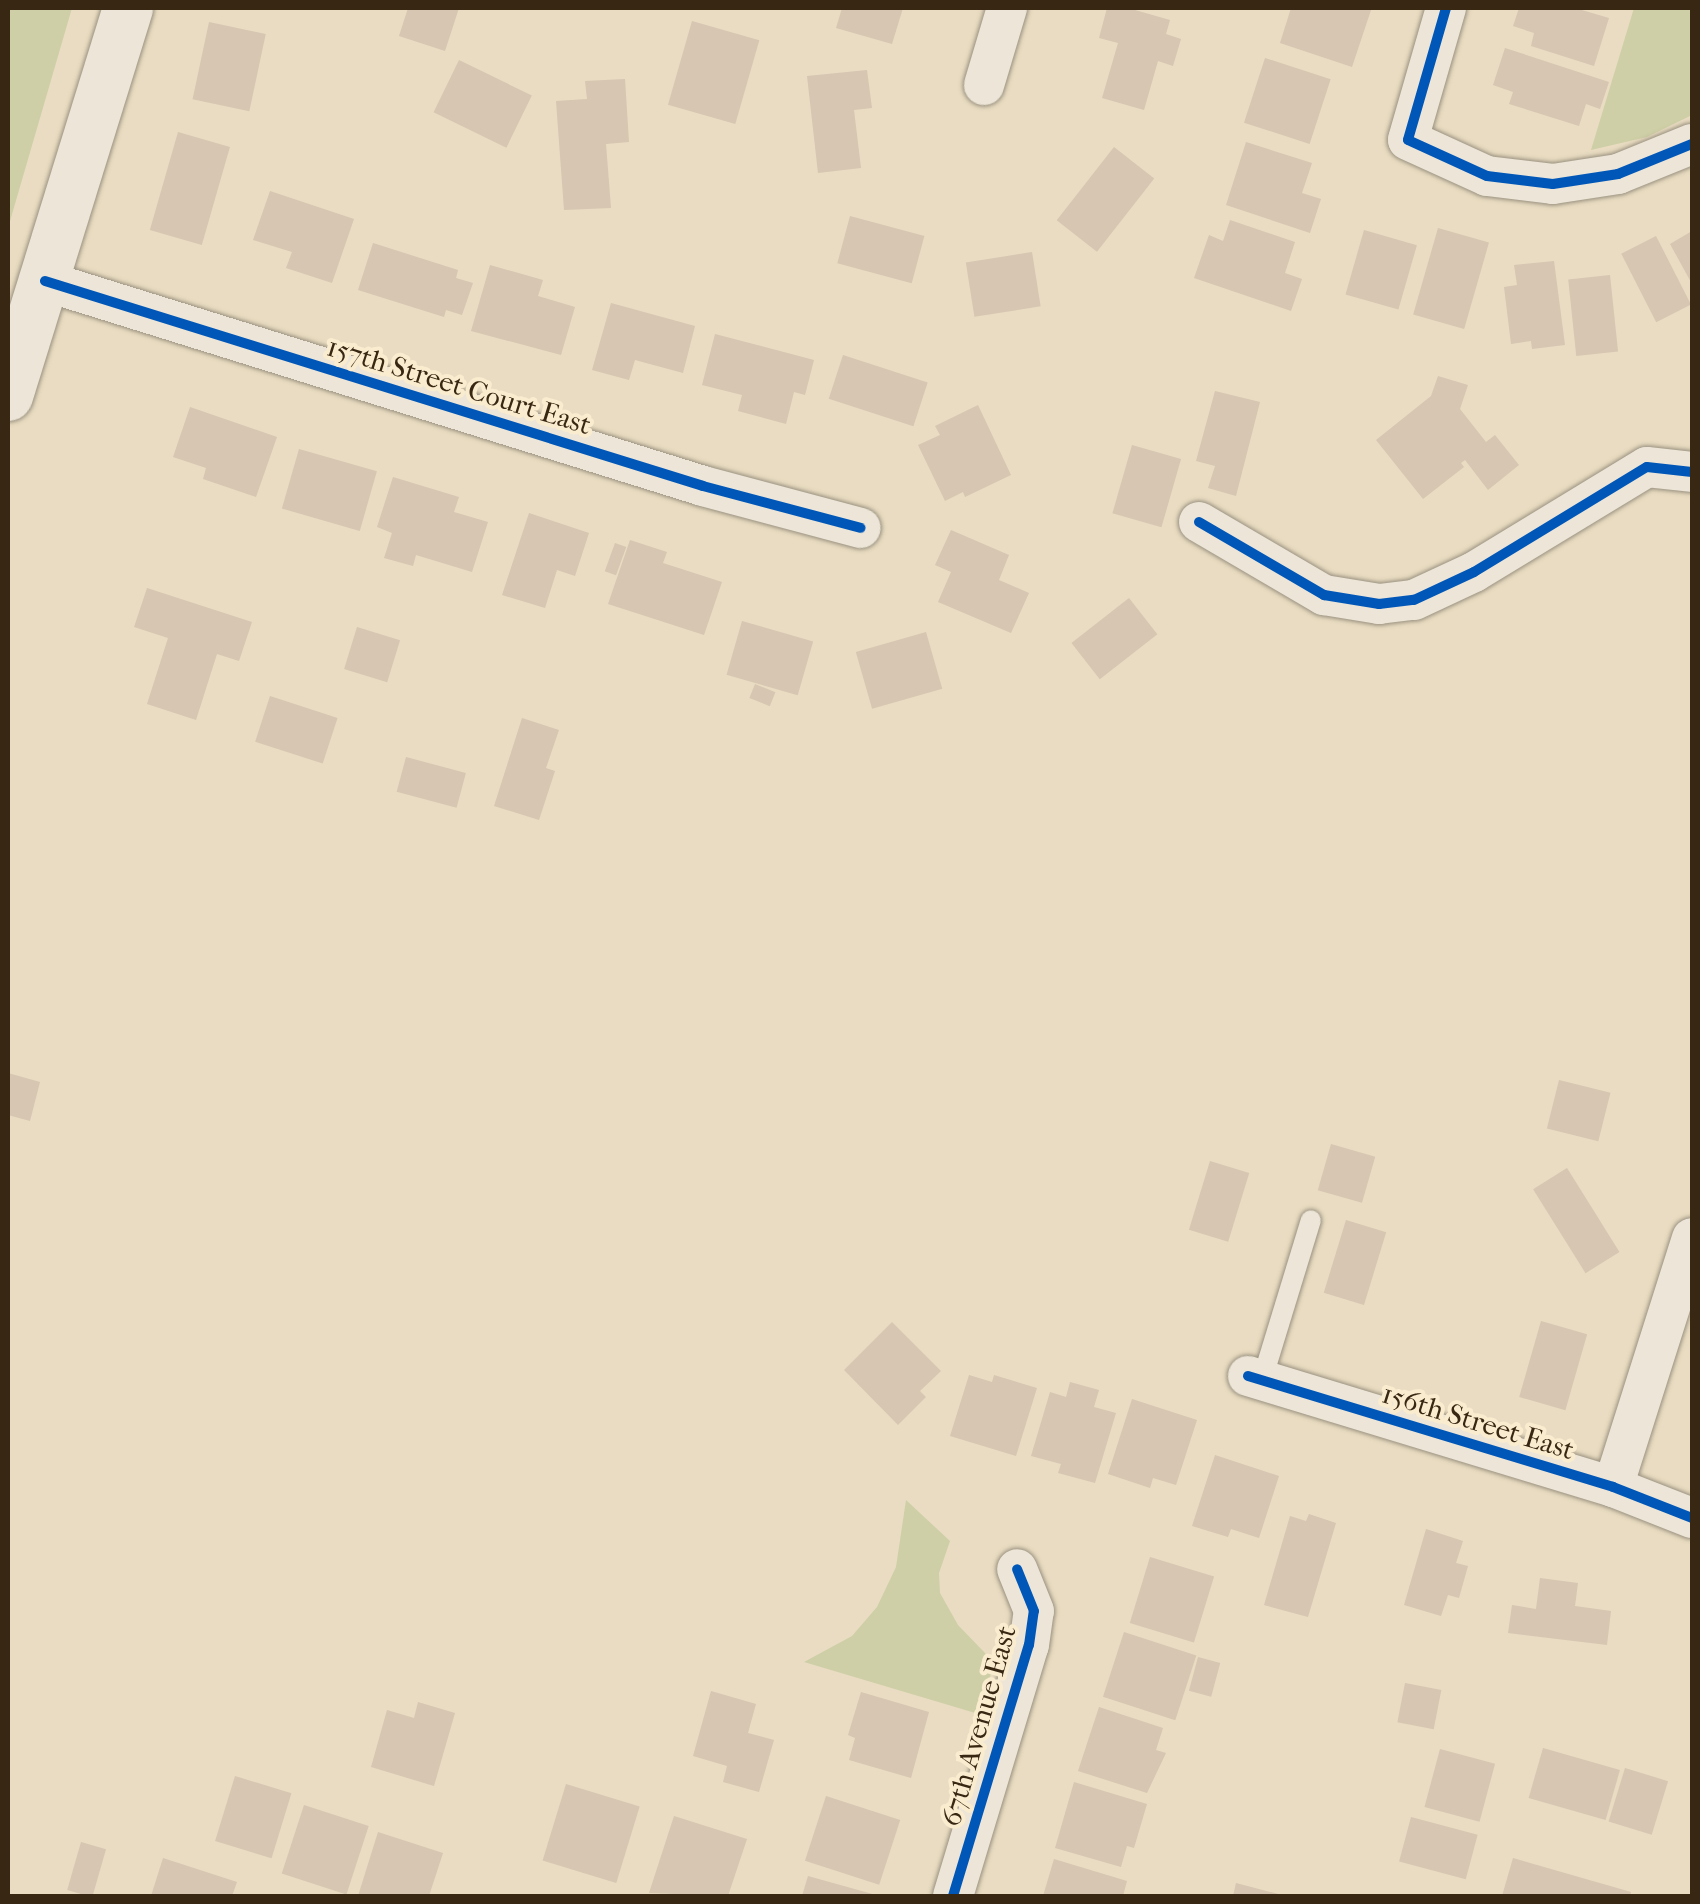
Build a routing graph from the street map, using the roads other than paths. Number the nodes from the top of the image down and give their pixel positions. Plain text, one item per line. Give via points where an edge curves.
1 (128, 8) edge
2 (1008, 8) edge
3 (1446, 8) edge
4 (984, 86) dead end
5 (1692, 144) edge
6 (45, 281) junction
7 (8, 396) edge
8 (1692, 472) edge
9 (1200, 522) dead end
10 (862, 528) dead end
11 (1311, 1220) dead end
12 (1692, 1238) edge
13 (1255, 1378) joint
14 (1613, 1487) junction
15 (1692, 1518) edge
16 (1017, 1569) dead end
17 (953, 1896) edge

1 - 6 street
2 - 4 street
3 - 5 street via 1408,140 1486,176 1552,184 1618,174
6 - 7 street
6 - 10 street, 157th Street Court East via 703,486
8 - 9 street via 1648,467 1474,572 1414,600 1379,604 1324,594
11 - 13 lane
12 - 14 street
13 - 14 street, 156th Street East
14 - 15 street, 156th Street East
16 - 17 street, 67th Avenue East via 1034,1611 1029,1645

